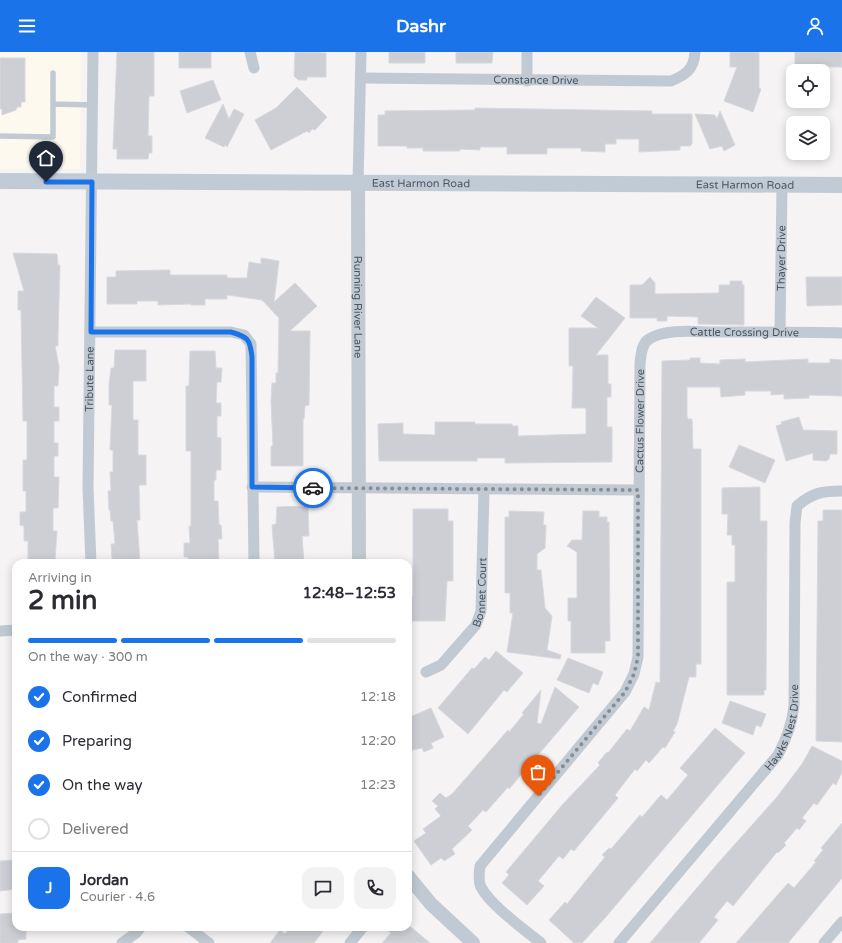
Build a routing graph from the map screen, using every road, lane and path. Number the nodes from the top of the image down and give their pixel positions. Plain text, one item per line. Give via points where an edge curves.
1 (93, 52) edge
2 (250, 52) edge
3 (360, 52) edge
4 (527, 52) edge
5 (695, 52) edge
6 (254, 68) dead end
7 (53, 73) dead end
8 (361, 78) junction
9 (527, 81) junction
10 (53, 104) junction
11 (93, 105) junction
12 (0, 136) edge
13 (0, 181) edge
14 (92, 182) junction
15 (358, 184) junction
16 (842, 185) edge
17 (782, 186) junction
18 (780, 331) junction
19 (91, 332) junction
20 (842, 333) edge
21 (647, 340) joint
22 (252, 487) junction
23 (359, 488) junction
24 (484, 489) junction
25 (638, 490) junction
26 (842, 491) edge
27 (91, 559) edge
28 (254, 559) edge
29 (359, 559) edge
30 (12, 630) edge
31 (0, 631) edge
32 (426, 672) dead end
33 (412, 884) edge
34 (841, 926) edge
35 (138, 931) edge
36 (193, 931) edge
37 (360, 931) edge
38 (122, 943) edge
39 (209, 943) edge
40 (350, 943) edge
41 (473, 943) edge
42 (541, 943) edge
43 (619, 943) edge
44 (824, 943) edge

1 - 11 street, Tribute Lane
2 - 6 street
3 - 8 street, Running River Lane
4 - 9 street
5 - 9 street, Constance Drive via 694,62 684,76 671,81
7 - 10 lane
8 - 9 street, Constance Drive
8 - 15 street, Running River Lane
10 - 11 lane
10 - 12 lane via 53,137
11 - 14 street, Tribute Lane
13 - 14 main road, East Harmon Road
14 - 15 main road, East Harmon Road
14 - 19 street, Tribute Lane
15 - 17 main road, East Harmon Road
15 - 23 street, Running River Lane
16 - 17 main road, East Harmon Road
17 - 18 street, Thayer Drive
18 - 20 street, Cattle Crossing Drive
18 - 21 street, Cattle Crossing Drive via 677,333 658,335
19 - 22 street via 231,332 244,335 251,344 252,357
19 - 27 street, Tribute Lane via 88,488
21 - 25 street, Cactus Flower Drive via 641,351 640,364
22 - 23 street
22 - 28 street
23 - 24 street
23 - 29 street, Running River Lane
24 - 25 street
24 - 32 street, Bonnet Court via 481,611 476,625 441,665
25 - 42 street, Cactus Flower Drive via 638,657 634,674 625,692 480,866 480,886 487,896
26 - 43 street, Hawks Nest Drive via 820,492 808,496 797,506 794,706 791,726 785,741 778,755
30 - 31 street
33 - 41 street
34 - 44 street
35 - 38 street
36 - 39 street
37 - 40 street

